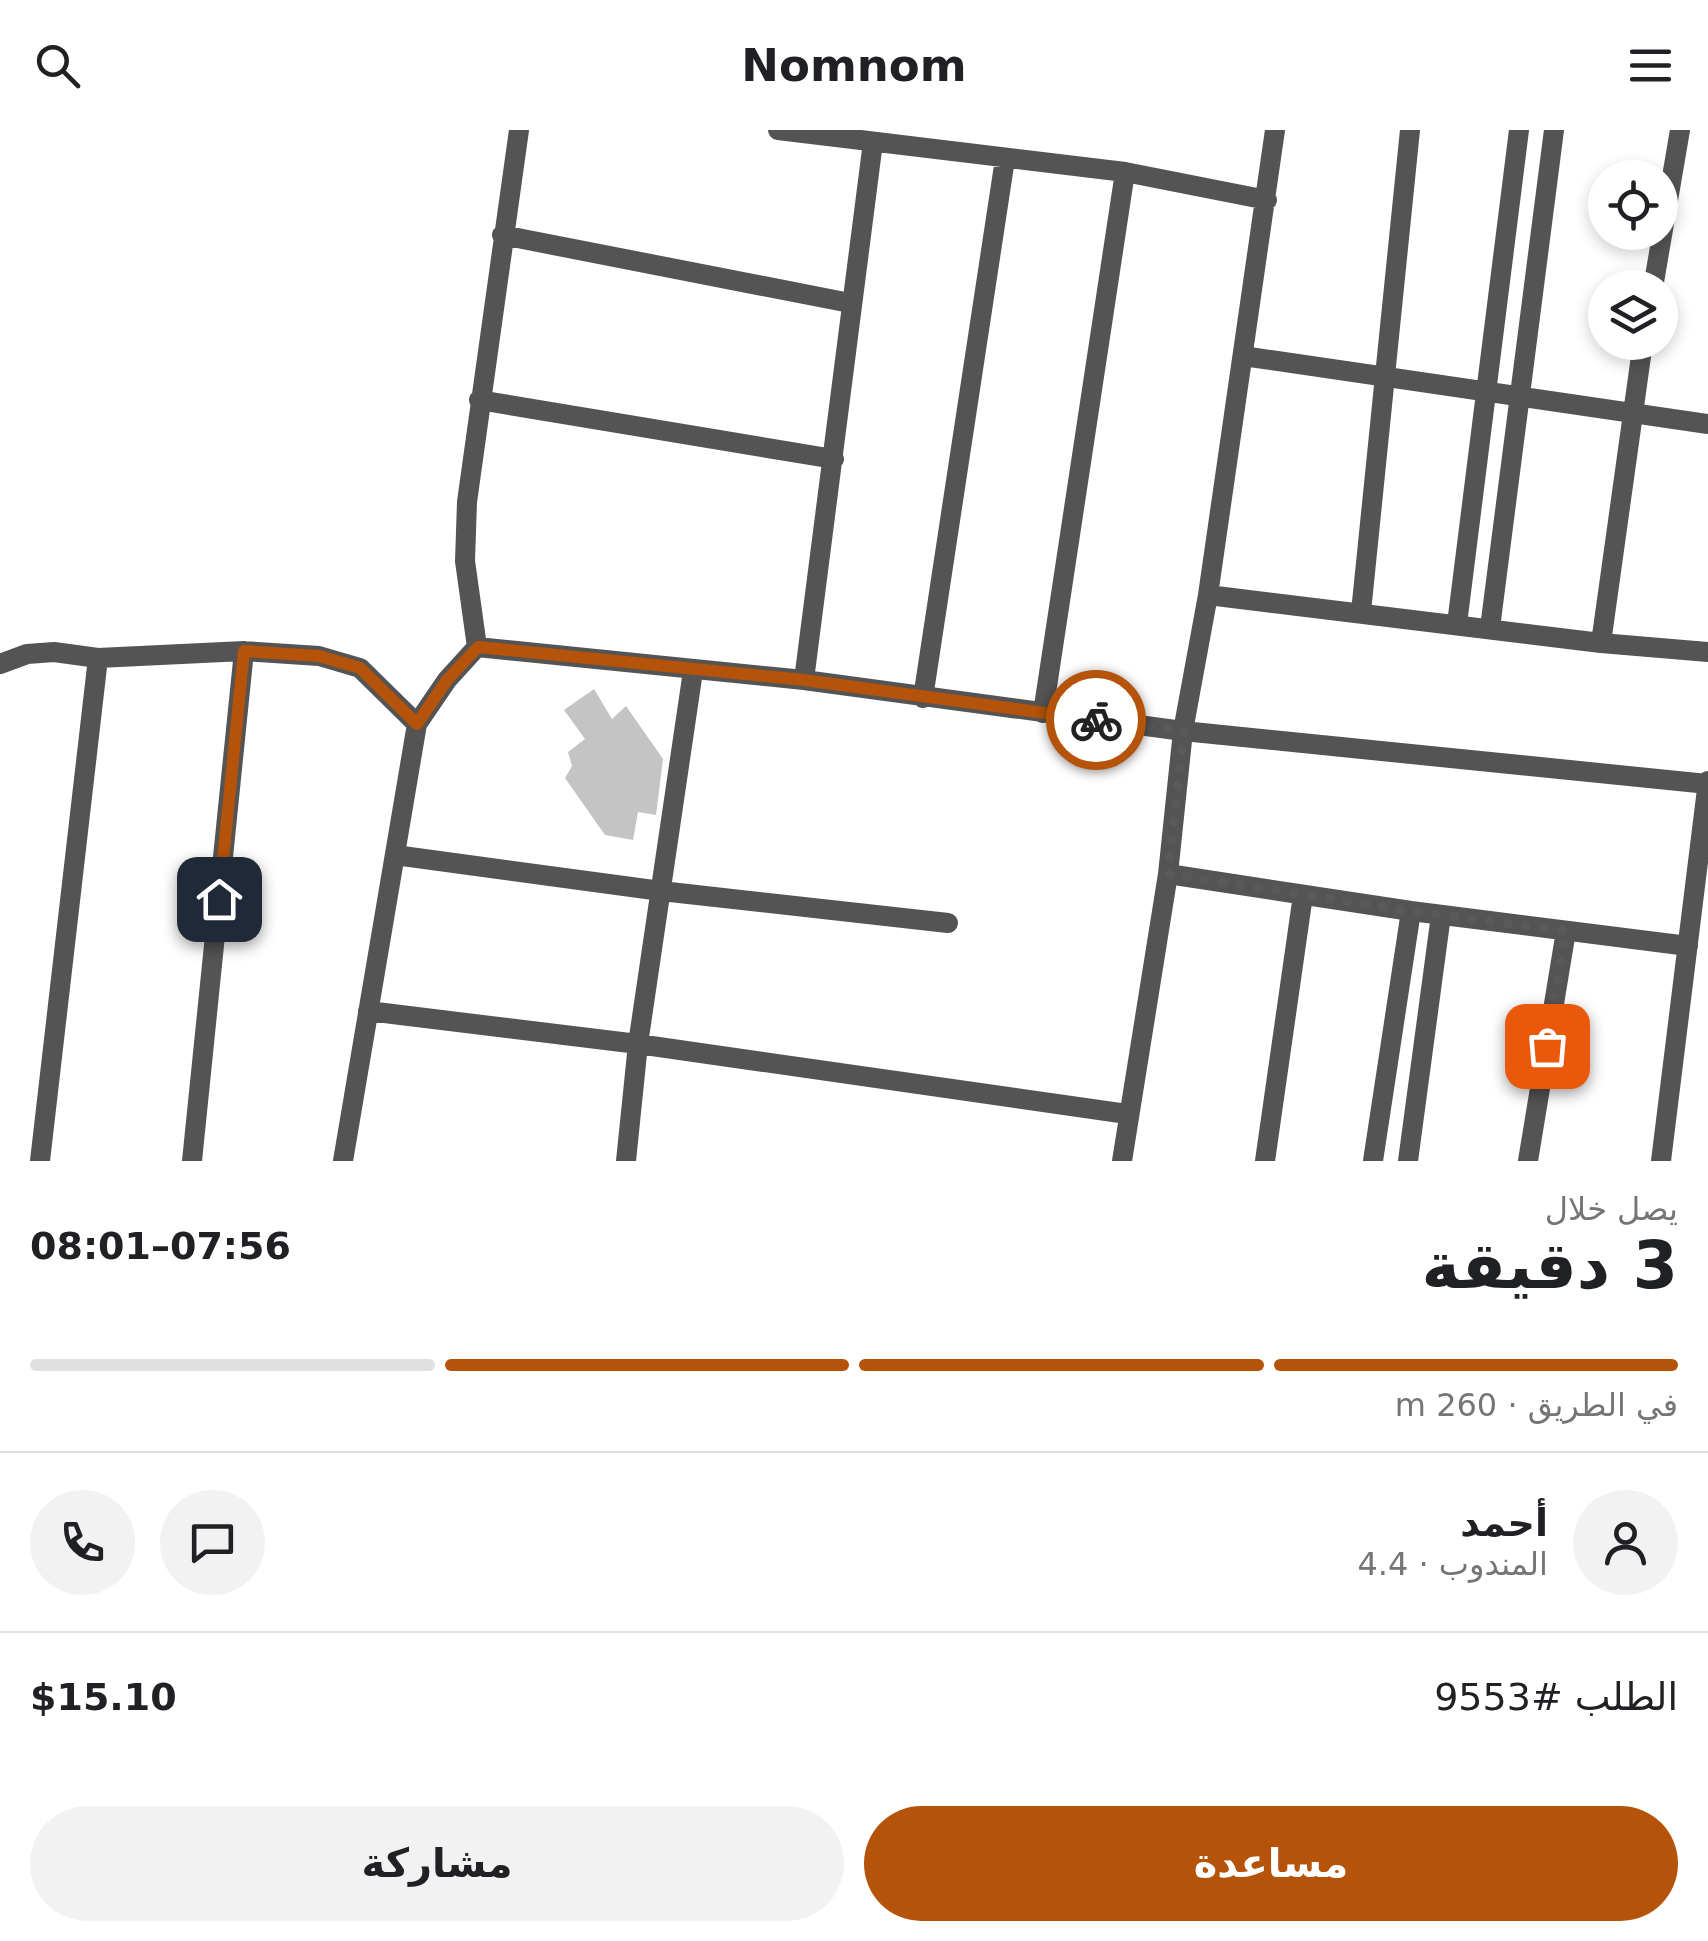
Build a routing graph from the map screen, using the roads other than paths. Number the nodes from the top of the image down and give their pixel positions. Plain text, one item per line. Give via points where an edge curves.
1 (519, 130) edge
2 (778, 130) edge
3 (1275, 130) edge
4 (1410, 130) edge
5 (1519, 130) edge
6 (1554, 130) edge
7 (1680, 130) edge
8 (914, 138) edge
9 (873, 142) junction
10 (1005, 159) junction
11 (1125, 172) junction
12 (1510, 195) junction
13 (1267, 200) junction
14 (1545, 200) junction
15 (502, 235) junction
16 (1656, 270) edge
17 (1499, 279) junction
18 (1535, 283) junction
19 (850, 303) junction
20 (1242, 356) junction
21 (1641, 360) edge
22 (1383, 375) junction
23 (1485, 392) junction
24 (1520, 397) junction
25 (480, 400) junction
26 (1632, 412) junction
27 (1708, 424) edge
28 (834, 459) junction
29 (1472, 494) junction
30 (1507, 498) junction
31 (1208, 595) junction
32 (1360, 612) junction
33 (1457, 624) junction
34 (1490, 628) junction
35 (1601, 642) junction
36 (478, 647) junction
37 (244, 651) junction
38 (1708, 652) edge
39 (98, 658) junction
40 (0, 664) edge
41 (693, 671) junction
42 (804, 680) junction
43 (923, 698) junction
44 (1043, 714) junction
45 (417, 724) junction
46 (1184, 731) junction
47 (1708, 783) edge
48 (395, 855) junction
49 (1168, 874) junction
50 (661, 890) junction
51 (1303, 895) junction
52 (1411, 911) junction
53 (1441, 915) junction
54 (948, 923) dead end
55 (1566, 931) junction
56 (1688, 946) junction
57 (368, 1011) junction
58 (1396, 1016) junction
59 (1428, 1020) junction
60 (638, 1044) junction
61 (1381, 1102) junction
62 (1414, 1108) junction
63 (1127, 1114) junction
64 (349, 1160) edge
65 (40, 1161) edge
66 (192, 1161) edge
67 (626, 1161) edge
68 (1122, 1161) edge
69 (1264, 1161) edge
70 (1372, 1161) edge
71 (1408, 1161) edge
72 (1528, 1161) edge
73 (1661, 1161) edge

1 - 15 street
2 - 9 street
3 - 13 street
4 - 22 street
5 - 12 street
6 - 14 street
7 - 16 street
8 - 9 street
8 - 10 street
9 - 19 street
10 - 11 street
10 - 43 street
11 - 13 street
11 - 44 street
12 - 14 street
12 - 17 street
13 - 20 street
14 - 18 street
15 - 19 street
15 - 25 street
17 - 18 street
17 - 23 street
18 - 24 street
19 - 28 street
20 - 22 street
20 - 31 street
21 - 26 street
22 - 23 street
22 - 32 street
23 - 24 street
23 - 29 street
24 - 26 street
24 - 30 street
25 - 28 street
25 - 36 street via 465,562
26 - 27 street
26 - 35 street
28 - 42 street
29 - 30 street
29 - 33 street
30 - 34 street
31 - 32 street
31 - 46 street
32 - 33 street
33 - 34 street
34 - 35 street
35 - 38 street
36 - 41 street
36 - 45 street
37 - 39 street
37 - 45 street via 319,656 360,668
37 - 66 street
39 - 40 street via 54,652
39 - 65 street
41 - 42 street
41 - 50 street
42 - 43 street
43 - 44 street
44 - 46 street
45 - 48 street
46 - 47 street
46 - 49 street
47 - 56 street
48 - 50 street
48 - 57 street
49 - 51 street
49 - 63 street
50 - 54 street
50 - 60 street
51 - 52 street
51 - 69 street
52 - 53 street
52 - 58 street
53 - 55 street
53 - 59 street
55 - 56 street
55 - 72 street
56 - 73 street
57 - 60 street
57 - 64 street
58 - 59 street
58 - 61 street
59 - 62 street
60 - 63 street
60 - 67 street
61 - 62 street
61 - 70 street
62 - 71 street
63 - 68 street

